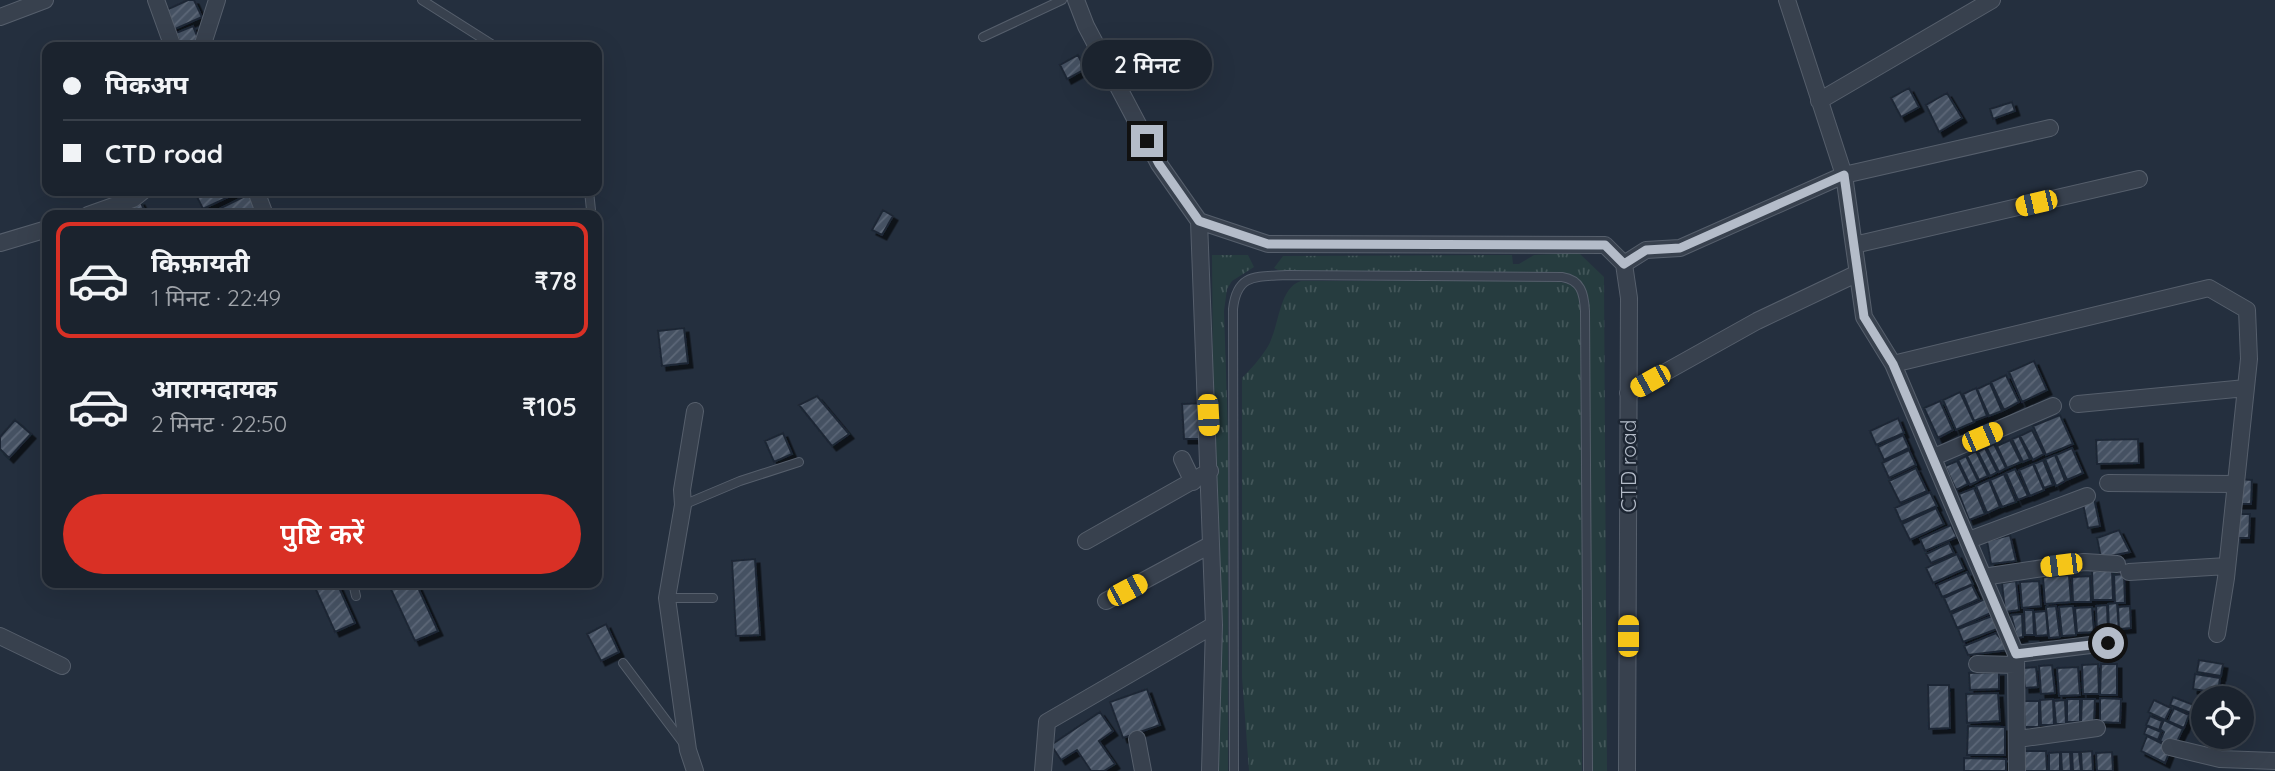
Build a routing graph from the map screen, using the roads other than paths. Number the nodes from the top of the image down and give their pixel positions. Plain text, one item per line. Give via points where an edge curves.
1 (45, 0) edge
2 (156, 0) edge
3 (217, 0) edge
4 (422, 0) edge
5 (1062, 0) edge
6 (1076, 0) edge
7 (1787, 0) edge
8 (1992, 0) edge
9 (0, 17) edge
10 (983, 37) dead end
11 (171, 42) edge
12 (204, 42) edge
13 (488, 42) edge
14 (1819, 101) junction
15 (2050, 128) dead end
16 (1844, 175) junction
17 (2139, 179) dead end
18 (137, 196) edge
19 (102, 210) edge
20 (1199, 221) junction
21 (42, 230) edge
22 (0, 243) edge
23 (1854, 246) junction
24 (1624, 264) junction
25 (1858, 273) junction
26 (1893, 364) junction
27 (2246, 388) junction
28 (1628, 393) junction
29 (2078, 404) dead end
30 (2053, 406) dead end
31 (695, 411) dead end
32 (1934, 457) junction
33 (1182, 459) dead end
34 (799, 462) dead end
35 (1210, 471) junction
36 (1193, 482) junction
37 (2108, 483) dead end
38 (2235, 484) junction
39 (2087, 496) dead end
40 (684, 505) junction
41 (1969, 540) junction
42 (1086, 541) dead end
43 (1210, 545) junction
44 (2227, 566) junction
45 (1983, 577) junction
46 (355, 588) edge
47 (356, 596) dead end
48 (667, 598) junction
49 (713, 598) dead end
50 (1106, 601) dead end
51 (1214, 625) junction
52 (2217, 634) dead end
53 (0, 636) edge
54 (2108, 643) dead end
55 (2016, 660) junction
56 (623, 663) dead end
57 (1977, 664) dead end
58 (62, 666) dead end
59 (2097, 728) dead end
60 (1137, 739) dead end
61 (2018, 739) junction
62 (2170, 747) dead end
63 (688, 750) junction
64 (2275, 761) edge
65 (695, 771) edge
66 (1043, 771) edge
67 (1143, 771) edge
68 (1210, 771) edge
69 (1234, 771) edge
70 (1588, 771) edge
71 (1627, 771) edge
72 (2017, 771) edge

1 - 9 street
2 - 11 street
3 - 12 street
4 - 13 lane
5 - 10 lane
6 - 20 street via 1159,164
7 - 14 street
8 - 14 street
14 - 16 street
15 - 16 street
16 - 23 street
16 - 24 street via 1680,248 1646,250
17 - 23 street
18 - 19 street
20 - 24 street via 1268,244 1605,245
20 - 35 street
21 - 22 street
23 - 25 street
24 - 28 street, CTD road via 1629,298
25 - 26 street via 1864,317
25 - 28 street via 1757,321
26 - 27 street via 2209,288 2248,310
26 - 32 street
27 - 29 street
27 - 38 street
28 - 71 street, CTD road
30 - 32 street
31 - 40 street via 682,490
32 - 41 street
33 - 36 street
34 - 40 lane
35 - 36 street
35 - 43 street
36 - 42 street
37 - 38 street
38 - 44 street
39 - 41 street
40 - 48 street
41 - 45 street
43 - 50 street
43 - 51 street
44 - 45 street via 2123,568 2084,562
44 - 52 street
45 - 55 street
46 - 47 lane
48 - 49 lane
48 - 63 street
51 - 66 street via 1047,722
51 - 68 street
53 - 58 street
54 - 55 street
55 - 57 street
55 - 61 street
56 - 63 lane
59 - 61 street
60 - 67 street
61 - 72 street
62 - 64 street via 2220,759
63 - 65 street
69 - 70 lane via 1233,309 1238,287 1264,272 1562,277 1577,282 1585,322

